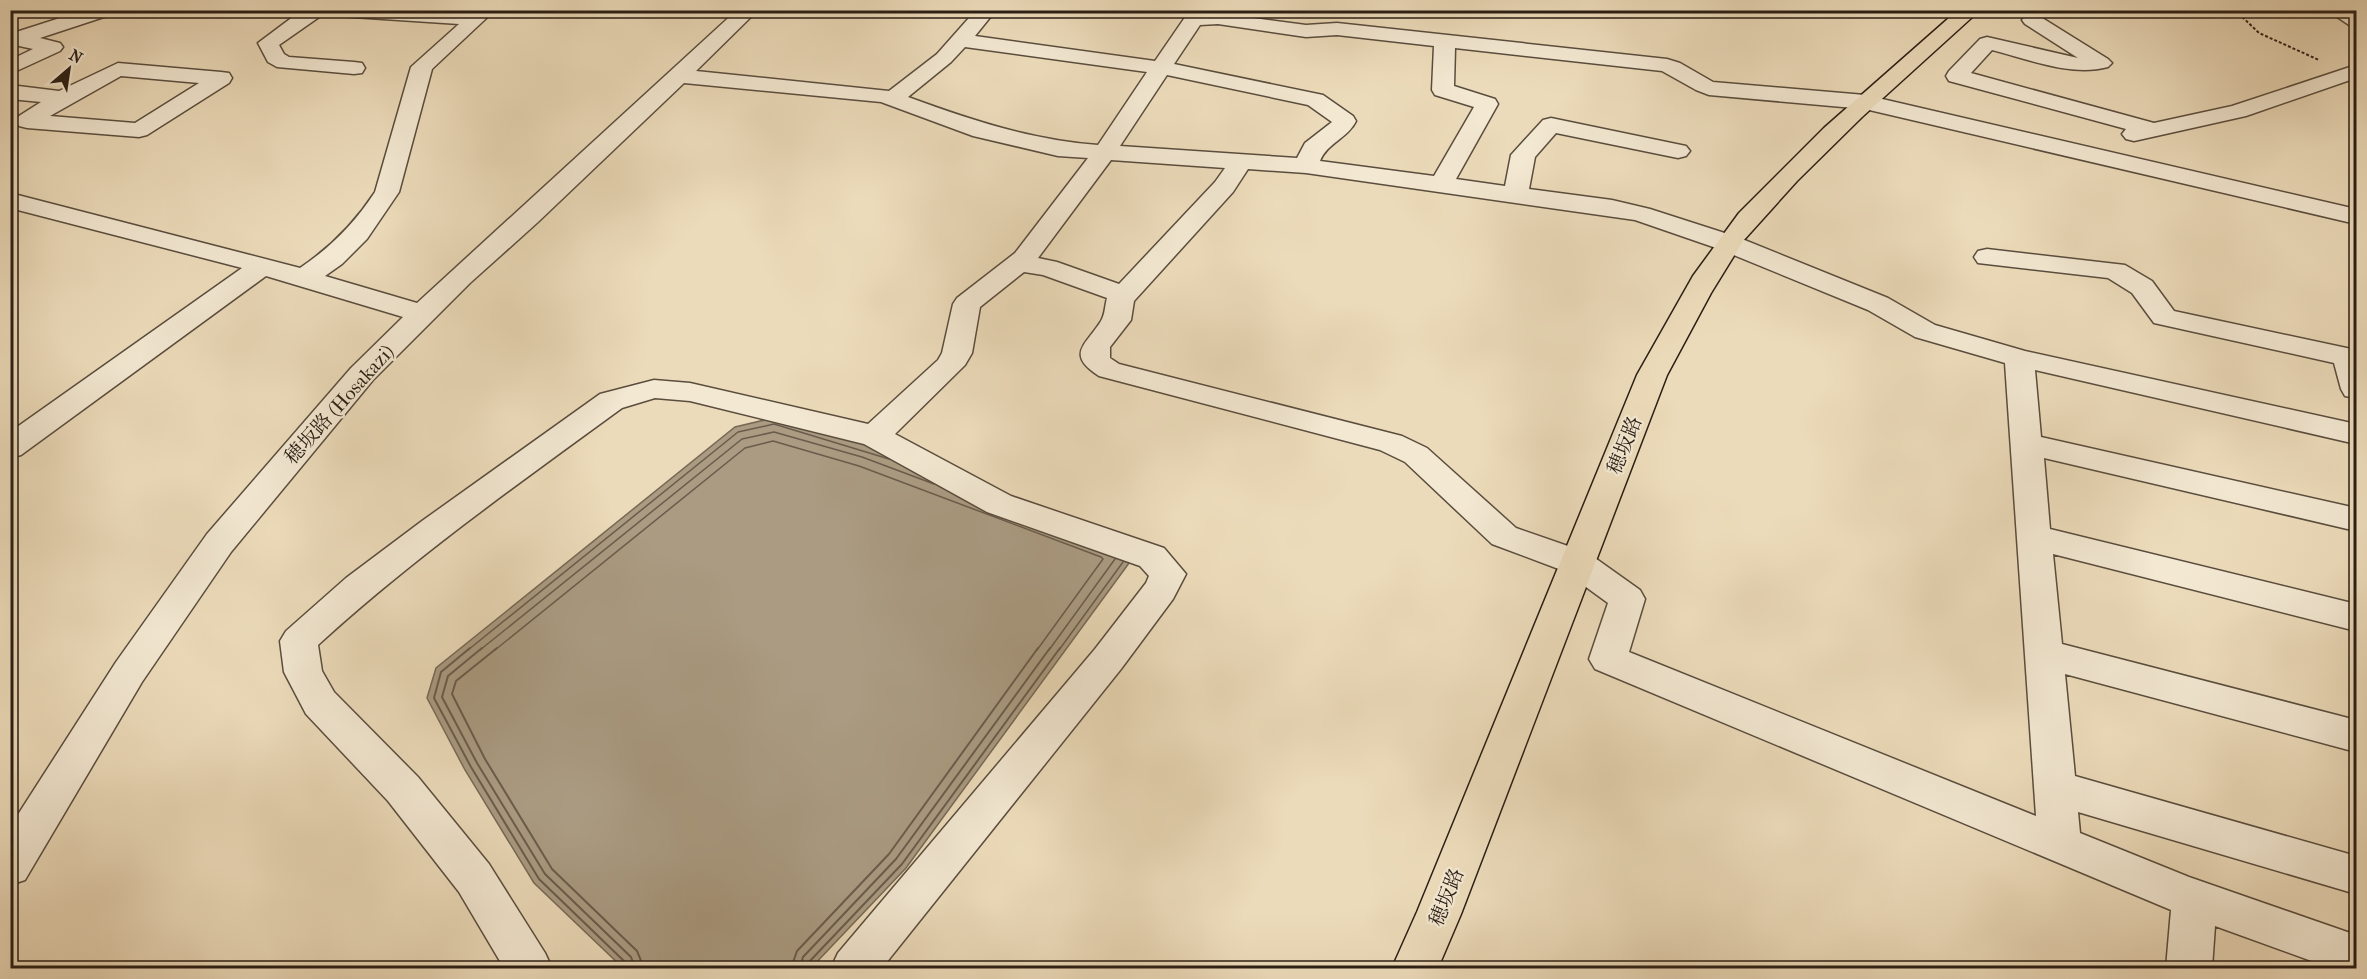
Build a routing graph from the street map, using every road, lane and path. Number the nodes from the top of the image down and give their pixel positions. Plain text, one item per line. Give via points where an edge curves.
1 (106, 10) edge
2 (316, 10) edge
3 (325, 10) edge
4 (749, 10) edge
5 (987, 10) edge
6 (1971, 10) edge
7 (2235, 10) edge
8 (2336, 10) edge
9 (482, 13) edge
10 (1198, 15) edge
11 (2032, 20) dead end
12 (2356, 21) edge
13 (962, 40) junction
14 (1445, 40) junction
15 (10, 68) edge
16 (354, 68) dead end
17 (1162, 68) junction
18 (2353, 72) edge
19 (679, 76) junction
20 (10, 92) edge
21 (62, 98) junction
22 (892, 99) junction
23 (1865, 102) junction
24 (1936, 118) junction
25 (2154, 130) junction
26 (1678, 151) dead end
27 (1104, 153) junction
28 (1241, 162) junction
29 (1306, 165) junction
30 (1441, 184) junction
31 (1515, 195) junction
32 (10, 200) edge
33 (2356, 216) edge
34 (1728, 243) junction
35 (1987, 257) dead end
36 (1018, 263) junction
37 (262, 266) junction
38 (304, 278) junction
39 (1124, 295) junction
40 (423, 314) junction
41 (2019, 358) junction
42 (2352, 358) edge
43 (2356, 389) edge
44 (2356, 434) edge
45 (874, 436) junction
46 (2026, 444) junction
47 (10, 448) edge
48 (2356, 519) edge
49 (2034, 537) junction
50 (1576, 562) junction
51 (2356, 617) edge
52 (2044, 654) junction
53 (2356, 736) edge
54 (2055, 788) junction
55 (2060, 845) junction
56 (10, 866) edge
57 (2356, 876) edge
58 (2194, 899) junction
59 (2356, 956) edge
60 (529, 969) edge
61 (854, 969) edge
62 (1415, 969) edge
63 (2189, 969) edge

1 - 15 street via 17,39 53,47
2 - 16 street via 268,43 275,58 284,63
3 - 9 street via 464,18
4 - 19 street, 穂坂路 (Hosakazi)
5 - 13 street
6 - 23 main road, 穂坂路
7 - 18 path via 2259,33
8 - 12 street
9 - 38 street via 422,67 387,192 374,213 333,258
10 - 14 street via 1289,30 1337,29
10 - 17 street
11 - 25 street via 2101,63 2074,64 1987,43 1957,76
13 - 17 street
13 - 22 street
14 - 23 street via 1667,65 1709,88
14 - 30 street via 1443,90 1487,104
17 - 27 street
17 - 29 street via 1315,100 1345,121 1313,148
18 - 25 street via 2238,111
19 - 22 street
19 - 40 street, 穂坂路 (Hosakazi)
20 - 21 street
21 - 21 street via 118,69 221,78 139,130 27,121
22 - 27 street via 981,131 1058,149
23 - 24 street
23 - 34 main road, 穂坂路 via 1810,153
24 - 25 street via 2064,135 2122,136
24 - 33 street
26 - 31 street via 1551,125 1523,155
27 - 28 street
27 - 36 street
28 - 29 street
28 - 39 street via 1224,186
29 - 30 street
30 - 31 street
31 - 34 street via 1632,212
32 - 37 street
34 - 41 street via 1878,304 1925,331
34 - 50 main road, 穂坂路 via 1652,375
35 - 42 street via 2115,271 2142,287 2164,317
36 - 39 street via 1047,268
36 - 45 street via 967,304 957,353 950,365
37 - 38 street
37 - 47 street
38 - 40 street
39 - 50 street via 1117,320 1096,346 1095,361 1109,370 1391,443 1416,455 1503,536
40 - 56 street, 穂坂路 (Hosakazi) via 362,374 219,543 129,672
41 - 44 street
41 - 46 street
42 - 43 street
45 - 60 street via 690,392 654,389 611,401 425,536 359,587 299,641 303,672 320,703 403,789 474,878
45 - 61 street via 999,504 1152,557 1168,574 1108,659
46 - 48 street
46 - 49 street
49 - 51 street
49 - 52 street
50 - 55 street via 1627,599 1608,659
50 - 62 main road, 穂坂路 via 1516,722
52 - 53 street
52 - 54 street
54 - 55 street
54 - 57 street
55 - 58 street
58 - 59 street
58 - 63 street

